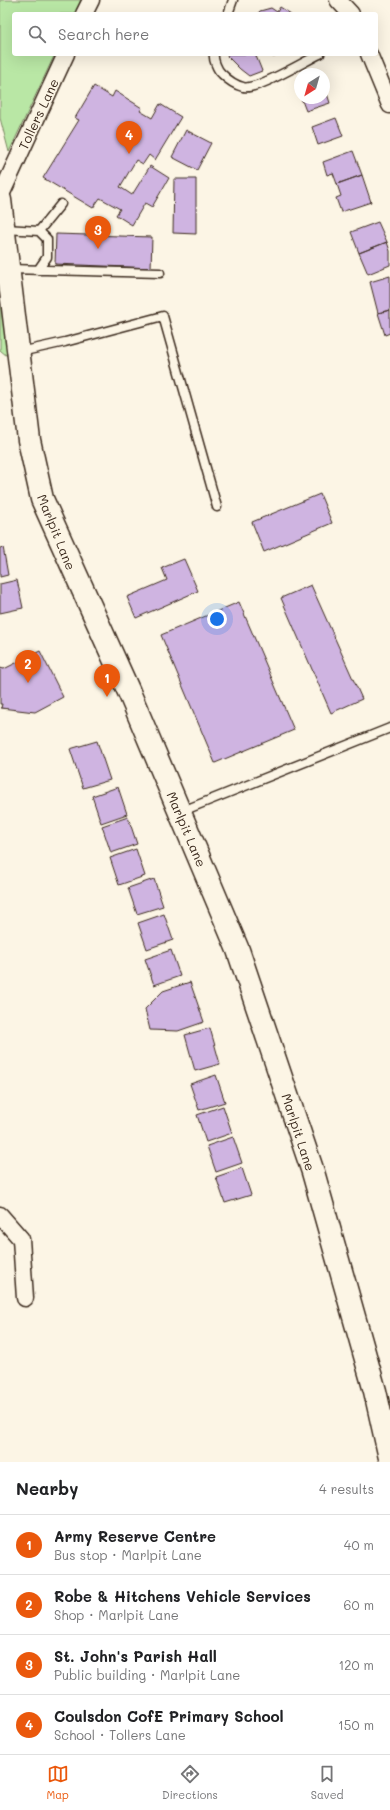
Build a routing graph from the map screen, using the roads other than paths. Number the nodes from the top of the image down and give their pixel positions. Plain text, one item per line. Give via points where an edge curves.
1 (91, 0) edge
2 (233, 0) edge
3 (338, 0) edge
4 (85, 12) edge
5 (229, 12) edge
6 (349, 12) edge
7 (65, 56) edge
8 (214, 56) edge
9 (316, 56) edge
10 (370, 56) edge
11 (390, 105) edge
12 (0, 197) edge
13 (0, 200) edge
14 (61, 204) dead end
15 (4, 229) junction
16 (39, 231) junction
17 (8, 269) junction
18 (38, 270) junction
19 (160, 273) dead end
20 (20, 352) junction
21 (217, 507) dead end
22 (390, 728) edge
23 (180, 812) junction
24 (0, 1215) edge
25 (25, 1298) dead end
26 (390, 1458) edge

1 - 4 street
2 - 5 lane
3 - 6 street
7 - 12 street, Tollers Lane
8 - 9 lane via 219,71 244,88 263,83
10 - 11 street
13 - 15 main road, Marlpit Lane
14 - 16 lane
15 - 16 lane
15 - 17 main road, Marlpit Lane
16 - 18 lane via 46,239 47,257
17 - 18 lane
17 - 20 main road, Marlpit Lane
18 - 19 lane
20 - 21 lane via 163,316
20 - 23 main road, Marlpit Lane via 29,440 42,499
22 - 23 lane
23 - 26 main road, Marlpit Lane via 238,950 313,1172 375,1390
24 - 25 street via 21,1239

